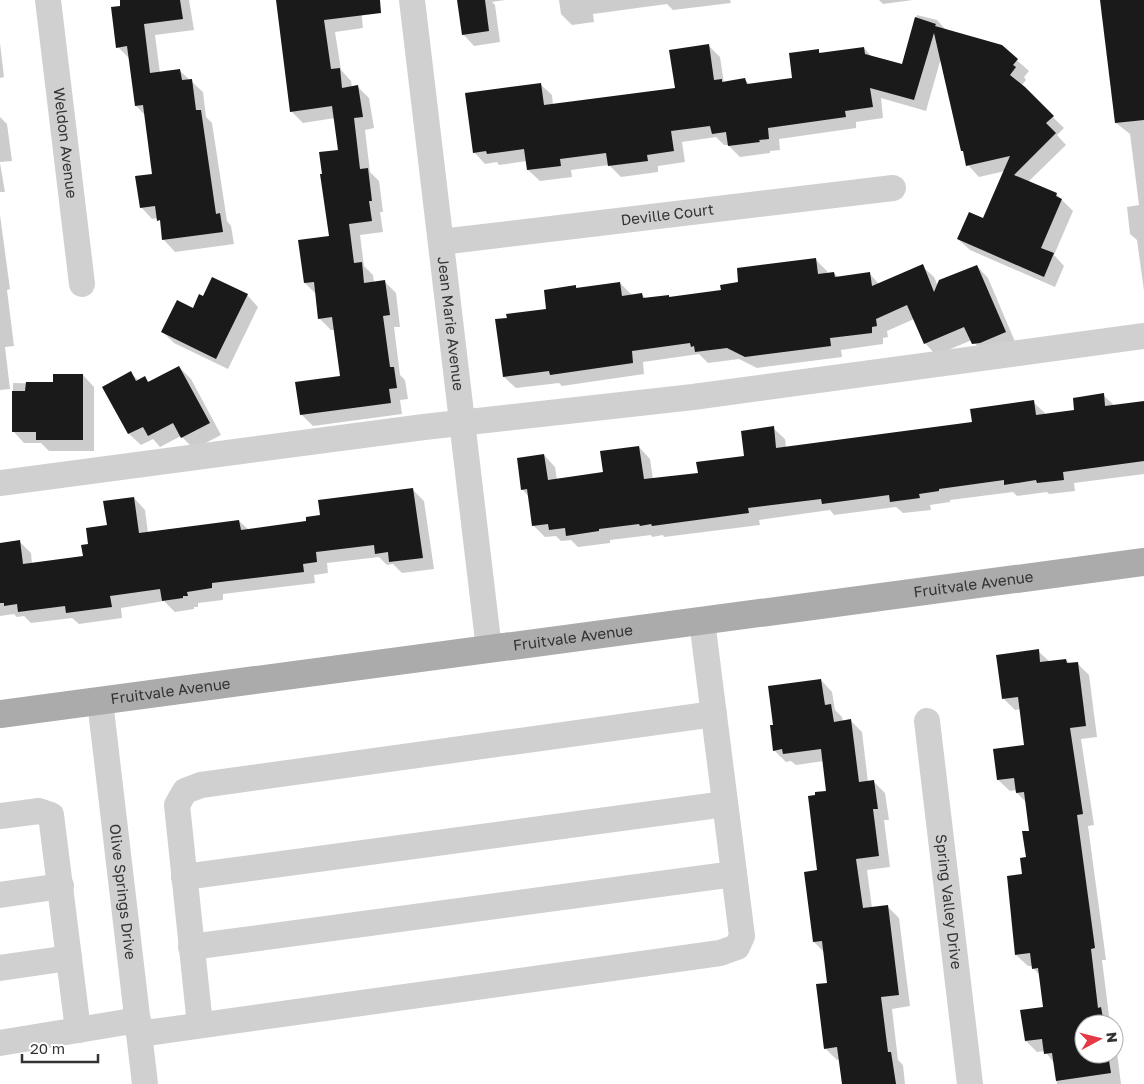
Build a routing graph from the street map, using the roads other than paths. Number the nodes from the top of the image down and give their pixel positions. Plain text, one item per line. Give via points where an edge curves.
1 (48, 0) edge
2 (412, 0) edge
3 (893, 188) dead end
4 (441, 242) junction
5 (82, 284) dead end
6 (1144, 336) edge
7 (462, 424) junction
8 (0, 483) edge
9 (1144, 562) edge
10 (702, 621) junction
11 (489, 649) junction
12 (100, 701) junction
13 (0, 714) edge
14 (714, 714) junction
15 (928, 722) dead end
16 (725, 804) junction
17 (0, 816) edge
18 (734, 874) junction
19 (184, 877) junction
20 (61, 886) junction
21 (0, 895) edge
22 (191, 948) junction
23 (69, 958) junction
24 (0, 968) edge
25 (200, 1025) junction
26 (139, 1027) junction
27 (78, 1030) junction
28 (0, 1043) edge
29 (145, 1084) edge
30 (970, 1084) edge

1 - 5 street, Weldon Avenue
2 - 4 street, Jean Marie Avenue
3 - 4 street, Deville Court
4 - 7 street, Jean Marie Avenue
6 - 7 street via 693,397
7 - 8 street
7 - 11 street, Jean Marie Avenue
9 - 10 main road, Fruitvale Avenue
10 - 11 main road, Fruitvale Avenue
10 - 14 street
11 - 12 main road, Fruitvale Avenue
12 - 13 main road, Fruitvale Avenue
12 - 26 street, Olive Springs Drive
14 - 16 street
14 - 19 street via 202,785 184,791 176,805
15 - 30 street, Spring Valley Drive
16 - 18 street
16 - 19 street
17 - 20 street via 39,811 51,815
18 - 22 street
18 - 25 street via 742,936 737,947 720,953
19 - 22 street
20 - 21 street
20 - 23 street
22 - 25 street
23 - 24 street
23 - 27 street
25 - 26 street
26 - 27 street
26 - 29 street, Olive Springs Drive
27 - 28 street

